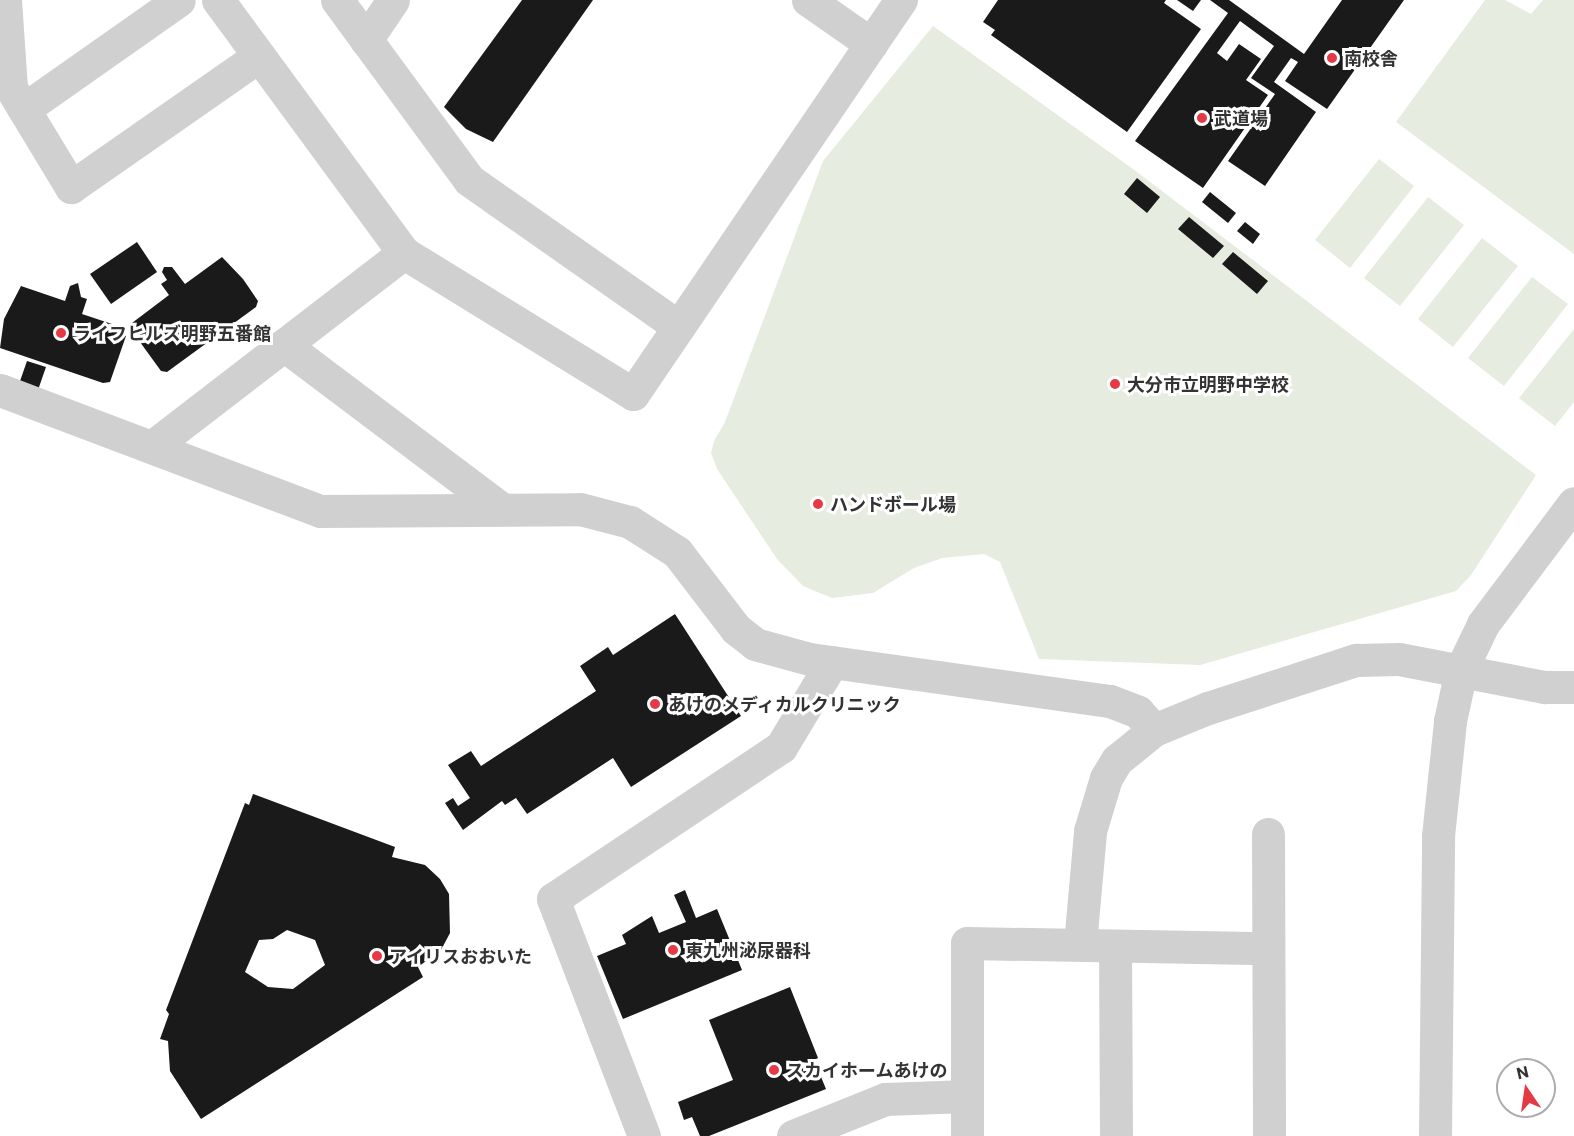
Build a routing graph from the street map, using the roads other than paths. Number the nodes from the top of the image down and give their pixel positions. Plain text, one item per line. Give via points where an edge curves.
1 (4, 0) edge
2 (179, 0) edge
3 (218, 0) edge
4 (337, 0) edge
5 (393, 0) edge
6 (808, 0) edge
7 (902, 0) edge
8 (366, 40) junction
9 (871, 44) junction
10 (259, 56) junction
11 (24, 109) junction
12 (404, 253) junction
13 (679, 327) junction
14 (284, 345) junction
15 (0, 390) edge
16 (153, 446) junction
17 (1574, 503) edge
18 (502, 509) junction
19 (832, 662) junction
20 (1461, 670) junction
21 (1574, 687) edge
22 (1154, 729) junction
23 (1268, 834) dead end
24 (1080, 945) junction
25 (1115, 946) junction
26 (1268, 948) junction
27 (967, 1096) junction
28 (803, 1134) edge
29 (644, 1136) edge
30 (967, 1136) edge
31 (1116, 1136) edge
32 (1269, 1136) edge
33 (1435, 1136) edge

1 - 11 street via 11,88
2 - 11 street
3 - 10 street
4 - 8 street
5 - 8 street
6 - 9 street
7 - 9 street
8 - 13 street via 469,180
9 - 13 street
10 - 11 street via 71,187
10 - 12 street
12 - 13 street via 633,394
12 - 14 street
14 - 16 street
14 - 18 street
15 - 16 street
16 - 18 street via 320,511
17 - 20 street via 1483,624
18 - 19 street via 580,508 630,522 677,552 736,629 755,644
19 - 22 street via 1110,701 1138,712
19 - 29 street via 781,747 553,899
20 - 21 street via 1545,687
20 - 22 street via 1400,659 1356,660
20 - 33 street via 1450,721 1438,836
22 - 24 street via 1117,760 1106,778 1090,831
23 - 26 street
24 - 25 street
24 - 27 street via 967,943
25 - 26 street
25 - 31 street
26 - 32 street
27 - 28 street via 885,1099
27 - 30 street

